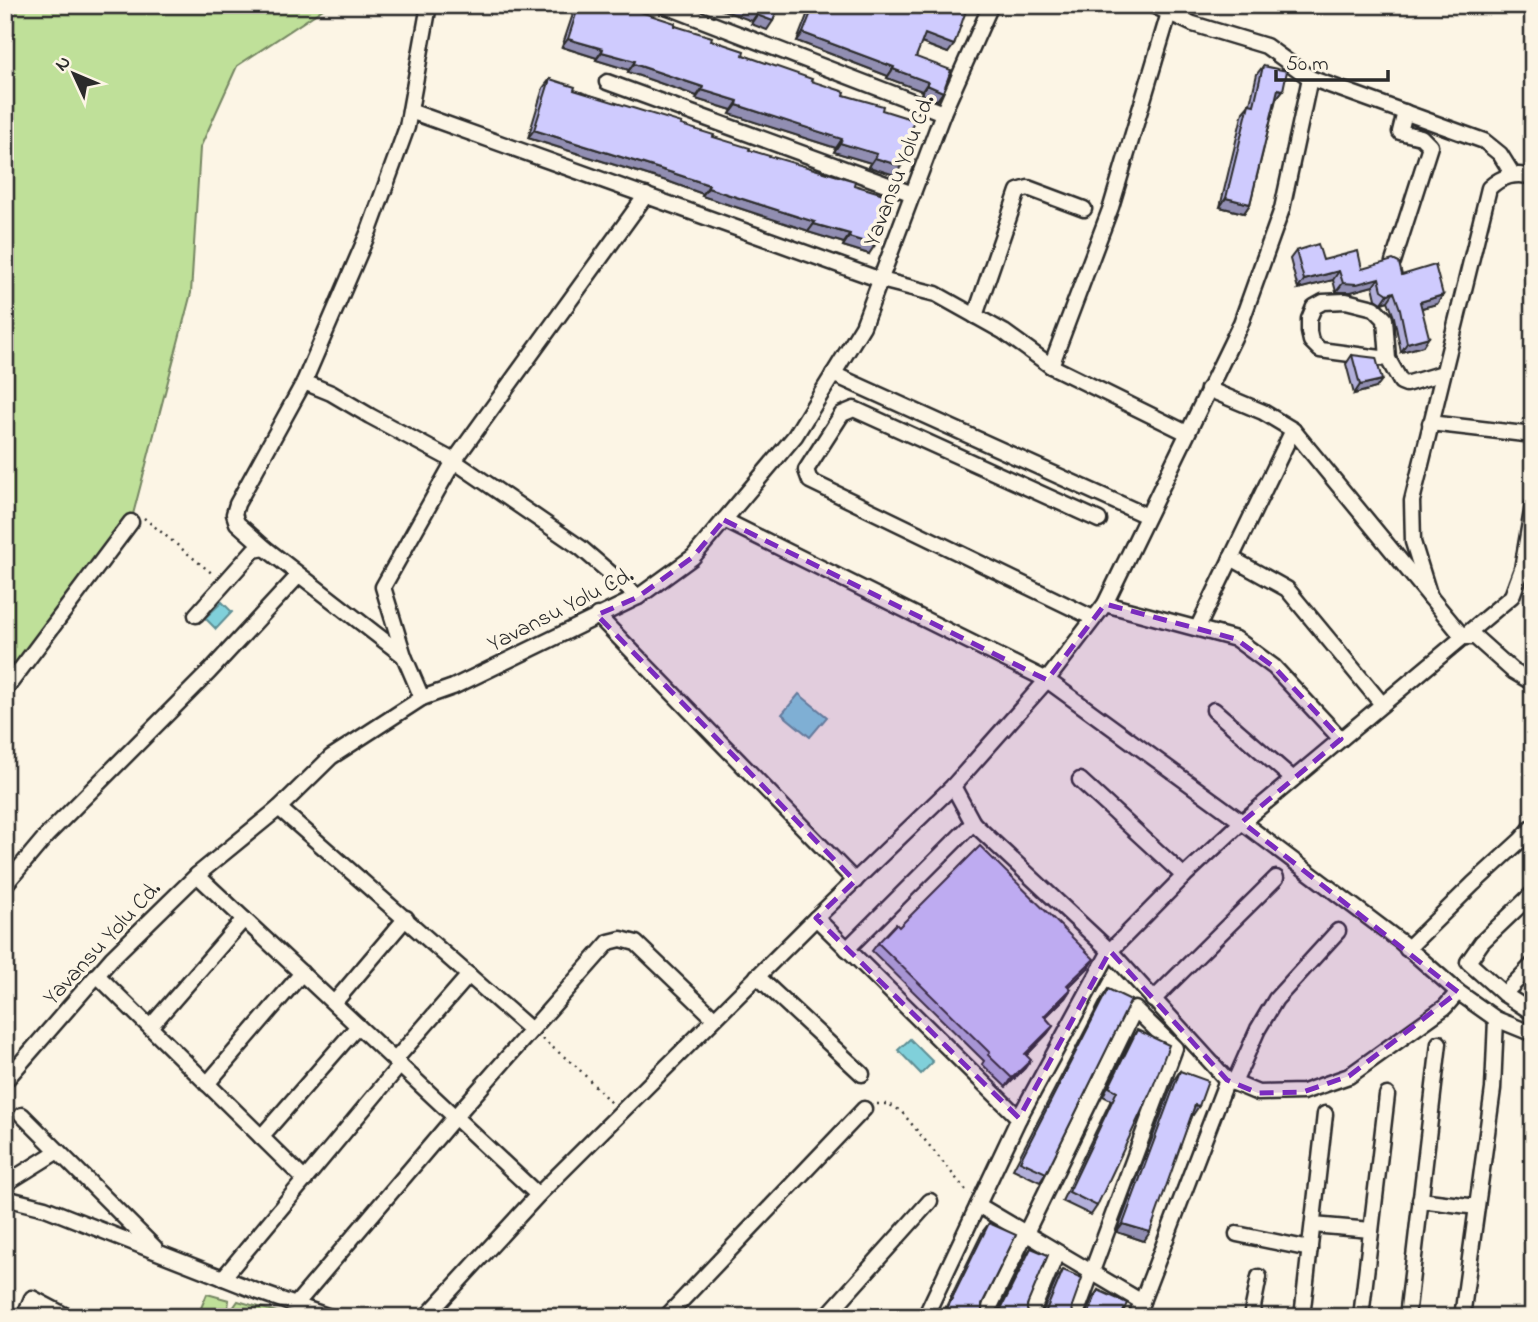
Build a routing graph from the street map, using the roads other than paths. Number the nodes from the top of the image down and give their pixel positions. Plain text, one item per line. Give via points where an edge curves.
1 (429, 5) edge
2 (663, 5) edge
3 (991, 5) edge
4 (1152, 5) edge
5 (1169, 13) junction
6 (1310, 78) junction
7 (607, 82) dead end
8 (410, 111) junction
9 (1405, 111) junction
10 (943, 113) junction
11 (1513, 175) junction
12 (1533, 177) edge
13 (913, 194) junction
14 (646, 195) junction
15 (1084, 209) dead end
16 (1394, 262) edge
17 (880, 279) junction
18 (975, 316) junction
19 (1388, 359) junction
20 (1051, 366) junction
21 (1443, 373) junction
22 (834, 374) junction
23 (304, 382) junction
24 (1208, 389) junction
25 (1430, 423) junction
26 (1293, 430) junction
27 (1187, 433) junction
28 (1533, 435) edge
29 (454, 461) junction
30 (1533, 505) edge
31 (1147, 516) junction
32 (724, 520) junction
33 (1099, 520) dead end
34 (131, 522) road end
35 (265, 548) junction
36 (1231, 558) junction
37 (298, 576) junction
38 (638, 597) junction
39 (1430, 597) junction
40 (1105, 604) junction
41 (196, 615) dead end
42 (597, 615) junction
43 (1093, 618) junction
44 (1198, 627) junction
45 (1463, 637) junction
46 (404, 656) junction
47 (1047, 680) junction
48 (1533, 683) edge
49 (5, 690) edge
50 (422, 698) junction
51 (1382, 704) junction
52 (1214, 710) dead end
53 (1341, 739) junction
54 (1293, 779) junction
55 (1080, 780) dead end
56 (953, 786) junction
57 (279, 808) junction
58 (1242, 822) junction
59 (973, 823) junction
60 (1533, 826) edge
61 (197, 875) junction
62 (1184, 876) junction
63 (1276, 878) dead end
64 (855, 881) junction
65 (5, 885) edge
66 (1533, 893) edge
67 (406, 918) junction
68 (816, 918) junction
69 (244, 919) junction
70 (1338, 931) dead end
71 (847, 949) junction
72 (1408, 949) junction
73 (1110, 951) junction
74 (1533, 964) edge
75 (302, 973) junction
76 (97, 975) junction
77 (469, 975) junction
78 (757, 976) junction
79 (1458, 992) junction
80 (1504, 994) junction
81 (1153, 1000) junction
82 (334, 1003) junction
83 (1533, 1013) edge
84 (715, 1018) junction
85 (1496, 1019) junction
86 (358, 1026) junction
87 (150, 1027) junction
88 (531, 1030) junction
89 (1533, 1034) edge
90 (1439, 1043) dead end
91 (397, 1062) junction
92 (862, 1074) dead end
93 (5, 1081) edge
94 (1230, 1081) junction
95 (207, 1084) junction
96 (1387, 1095) dead end
97 (864, 1109) road end
98 (1325, 1114) dead end
99 (22, 1115) dead end
100 (454, 1118) junction
101 (1019, 1118) junction
102 (261, 1137) junction
103 (58, 1151) junction
104 (304, 1180) junction
105 (5, 1184) edge
106 (538, 1195) junction
107 (5, 1198) edge
108 (1420, 1200) junction
109 (930, 1201) dead end
110 (978, 1205) junction
111 (1477, 1207) junction
112 (1312, 1225) junction
113 (1371, 1230) junction
114 (1025, 1233) junction
115 (1237, 1234) dead end
116 (1310, 1250) junction
117 (159, 1252) junction
118 (1057, 1253) junction
119 (1091, 1273) junction
120 (1259, 1277) dead end
121 (223, 1278) junction
122 (1142, 1302) junction
123 (296, 1304) junction
124 (23, 1317) edge
125 (68, 1317) edge
126 (330, 1317) edge
127 (426, 1317) edge
128 (666, 1317) edge
129 (827, 1317) edge
130 (925, 1317) edge
131 (985, 1317) edge
132 (1030, 1317) edge
133 (1075, 1317) edge
134 (1136, 1317) edge
135 (1251, 1317) edge
136 (1302, 1317) edge
137 (1361, 1317) edge
138 (1407, 1317) edge
139 (1462, 1317) edge

1 - 8 street
2 - 10 street
3 - 10 street, Yavansu Yolu Cd.
4 - 5 street
5 - 6 street via 1266,46
5 - 20 street via 1111,207
6 - 9 street
6 - 24 street via 1282,209 1241,323
7 - 13 street
8 - 14 street
8 - 23 street via 369,230
9 - 11 street via 1484,141 1500,154
9 - 16 street via 1400,132 1421,137 1430,146
10 - 13 street, Yavansu Yolu Cd.
11 - 12 street
11 - 21 street via 1489,188
13 - 17 street, Yavansu Yolu Cd.
14 - 17 street
14 - 29 street
15 - 18 street via 1028,188 1018,191
17 - 18 street via 936,294
17 - 22 street, Yavansu Yolu Cd. via 863,326
18 - 20 street
19 - 19 street via 1385,319 1374,308 1346,302 1323,302 1314,307 1309,332 1320,350
19 - 21 street via 1406,384
20 - 27 street
21 - 25 street
22 - 31 street
22 - 32 street, Yavansu Yolu Cd. via 795,436
23 - 29 street
23 - 35 street via 234,514 237,523
24 - 26 street
24 - 27 street
25 - 28 street
25 - 39 street via 1412,515 1413,542
26 - 36 street
26 - 39 street
27 - 31 street
29 - 38 street via 581,548
29 - 46 street via 383,587
30 - 45 street via 1522,569 1511,596
31 - 40 street
32 - 38 street, Yavansu Yolu Cd. via 693,557
32 - 47 street
33 - 43 street via 854,409 842,414 806,470 810,481
34 - 49 street
35 - 37 street
35 - 41 street via 254,550
36 - 44 street
36 - 51 street via 1287,589
37 - 46 street
37 - 65 street via 47,835
38 - 42 street, Yavansu Yolu Cd.
39 - 45 street
40 - 43 street
40 - 44 street
42 - 50 street, Yavansu Yolu Cd.
42 - 64 street
43 - 47 street
44 - 53 street via 1236,639 1274,667
45 - 48 street via 1475,637
45 - 51 street
46 - 50 street
47 - 56 street
47 - 58 street
50 - 57 street, Yavansu Yolu Cd. via 331,757
51 - 53 street
52 - 54 street
53 - 54 street
54 - 58 street
55 - 62 street
56 - 59 street
56 - 64 street
57 - 61 street, Yavansu Yolu Cd.
57 - 67 street
58 - 62 street
58 - 72 street
59 - 71 street
59 - 73 street
60 - 72 street
61 - 69 street
61 - 76 street, Yavansu Yolu Cd.
62 - 73 street
63 - 81 street
64 - 68 street
66 - 80 street via 1468,962
67 - 77 street
67 - 82 street
68 - 71 street
68 - 78 street
69 - 75 street
69 - 87 street
70 - 94 street via 1276,999
71 - 101 street
72 - 79 street
73 - 81 street
73 - 101 street
74 - 80 street
75 - 82 street
75 - 95 street
76 - 87 street
76 - 93 street, Yavansu Yolu Cd.
77 - 88 street
77 - 91 street
78 - 84 street
78 - 92 street
79 - 85 street
79 - 94 street via 1445,1007 1349,1076 1303,1092 1258,1093
80 - 83 street
81 - 94 street
82 - 86 street
84 - 88 street via 636,943 621,939 609,942
84 - 106 street
85 - 89 street
85 - 111 street via 1493,1089
86 - 91 street
86 - 102 street
87 - 95 street
88 - 100 street
90 - 108 street
91 - 100 street
91 - 104 street
94 - 122 street
95 - 102 street
96 - 113 street
97 - 128 street
98 - 112 street
99 - 103 street
100 - 106 street
100 - 123 street
101 - 110 street
102 - 104 street
103 - 105 street
103 - 117 street
104 - 121 street
106 - 127 street
107 - 117 street via 45,1208
108 - 111 street
108 - 138 street
109 - 129 street
110 - 114 street
110 - 130 street
111 - 139 street
112 - 113 street
112 - 116 street
113 - 137 street
114 - 118 street
114 - 119 street via 1135,1009 1175,1048
114 - 131 street
115 - 116 street
116 - 136 street
117 - 121 street
118 - 119 street
118 - 132 street
119 - 122 street
119 - 133 street
120 - 135 street
121 - 123 street
122 - 134 street
123 - 126 street
124 - 125 street via 32,1298

